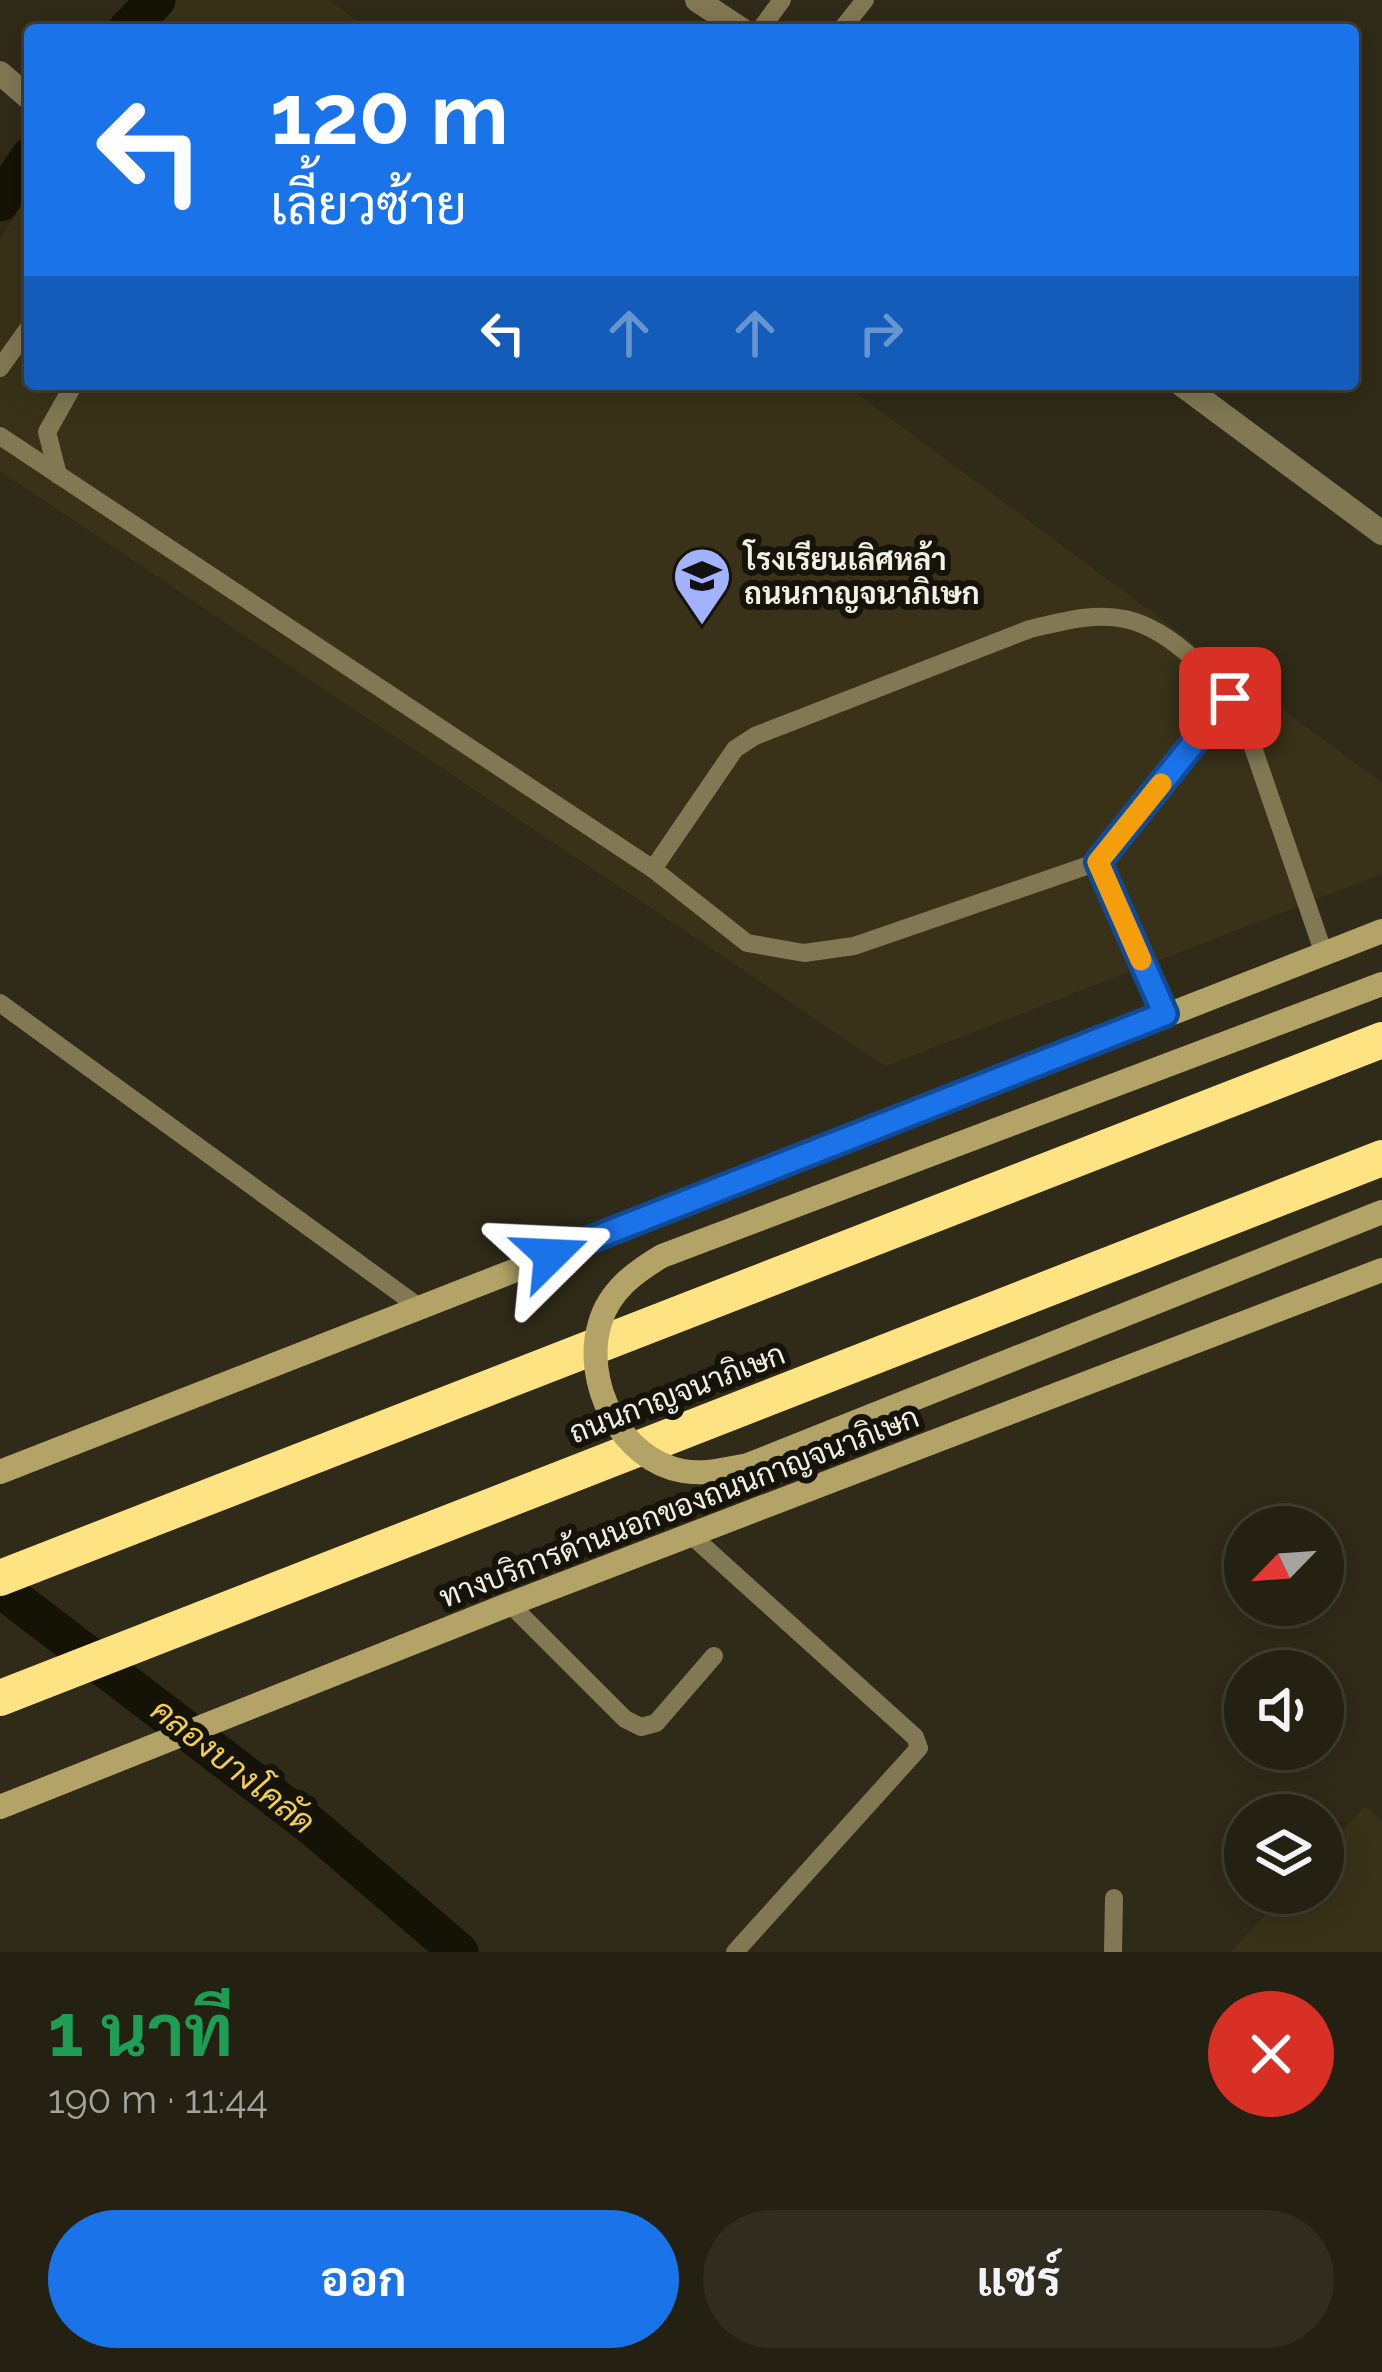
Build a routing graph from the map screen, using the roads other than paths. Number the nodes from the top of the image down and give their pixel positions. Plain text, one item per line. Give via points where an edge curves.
1 (698, 0) edge
2 (865, 0) edge
3 (733, 24) edge
4 (847, 24) edge
5 (0, 74) edge
6 (24, 95) edge
7 (24, 334) edge
8 (0, 368) edge
9 (71, 390) edge
10 (1189, 390) edge
11 (0, 436) edge
12 (58, 475) junction
13 (1382, 533) edge
14 (1230, 698) junction
15 (1098, 862) junction
16 (653, 868) junction
17 (1382, 932) edge
18 (1324, 954) junction
19 (1382, 984) edge
20 (0, 1004) edge
21 (1165, 1014) junction
22 (1382, 1040) edge
23 (1382, 1158) edge
24 (1382, 1212) edge
25 (1382, 1270) edge
26 (419, 1307) junction
27 (0, 1472) edge
28 (691, 1535) junction
29 (0, 1578) edge
30 (510, 1604) junction
31 (714, 1656) dead end
32 (0, 1698) edge
33 (0, 1807) edge
34 (1114, 1898) dead end
35 (735, 1952) edge
36 (1113, 1952) edge

1 - 3 street
2 - 4 lane
5 - 6 street
7 - 8 lane
9 - 12 lane via 47,432
10 - 13 street
11 - 12 lane
12 - 16 lane
14 - 15 lane
14 - 16 lane via 1177,646 1123,618 1030,629 755,736 735,749
14 - 18 lane
15 - 16 lane via 854,946 804,953 746,943
15 - 21 lane
17 - 18 main road
18 - 21 main road
19 - 24 main road, bridge via 662,1256 633,1273 600,1323 602,1393 631,1443 656,1461 695,1472 748,1465
20 - 26 lane
21 - 26 main road
22 - 29 highway
23 - 32 highway, ถนนกาญจนาภิเษก
25 - 28 main road, ทางบริการด้านนอกของถนนกาญจนาภิเษก
26 - 27 main road
28 - 30 main road, ทางบริการด้านนอกของถนนกาญจนาภิเษก
28 - 35 lane via 919,1748
30 - 31 lane via 641,1727 656,1723
30 - 33 main road, ทางบริการด้านนอกของถนนกาญจนาภิเษก
34 - 36 lane

